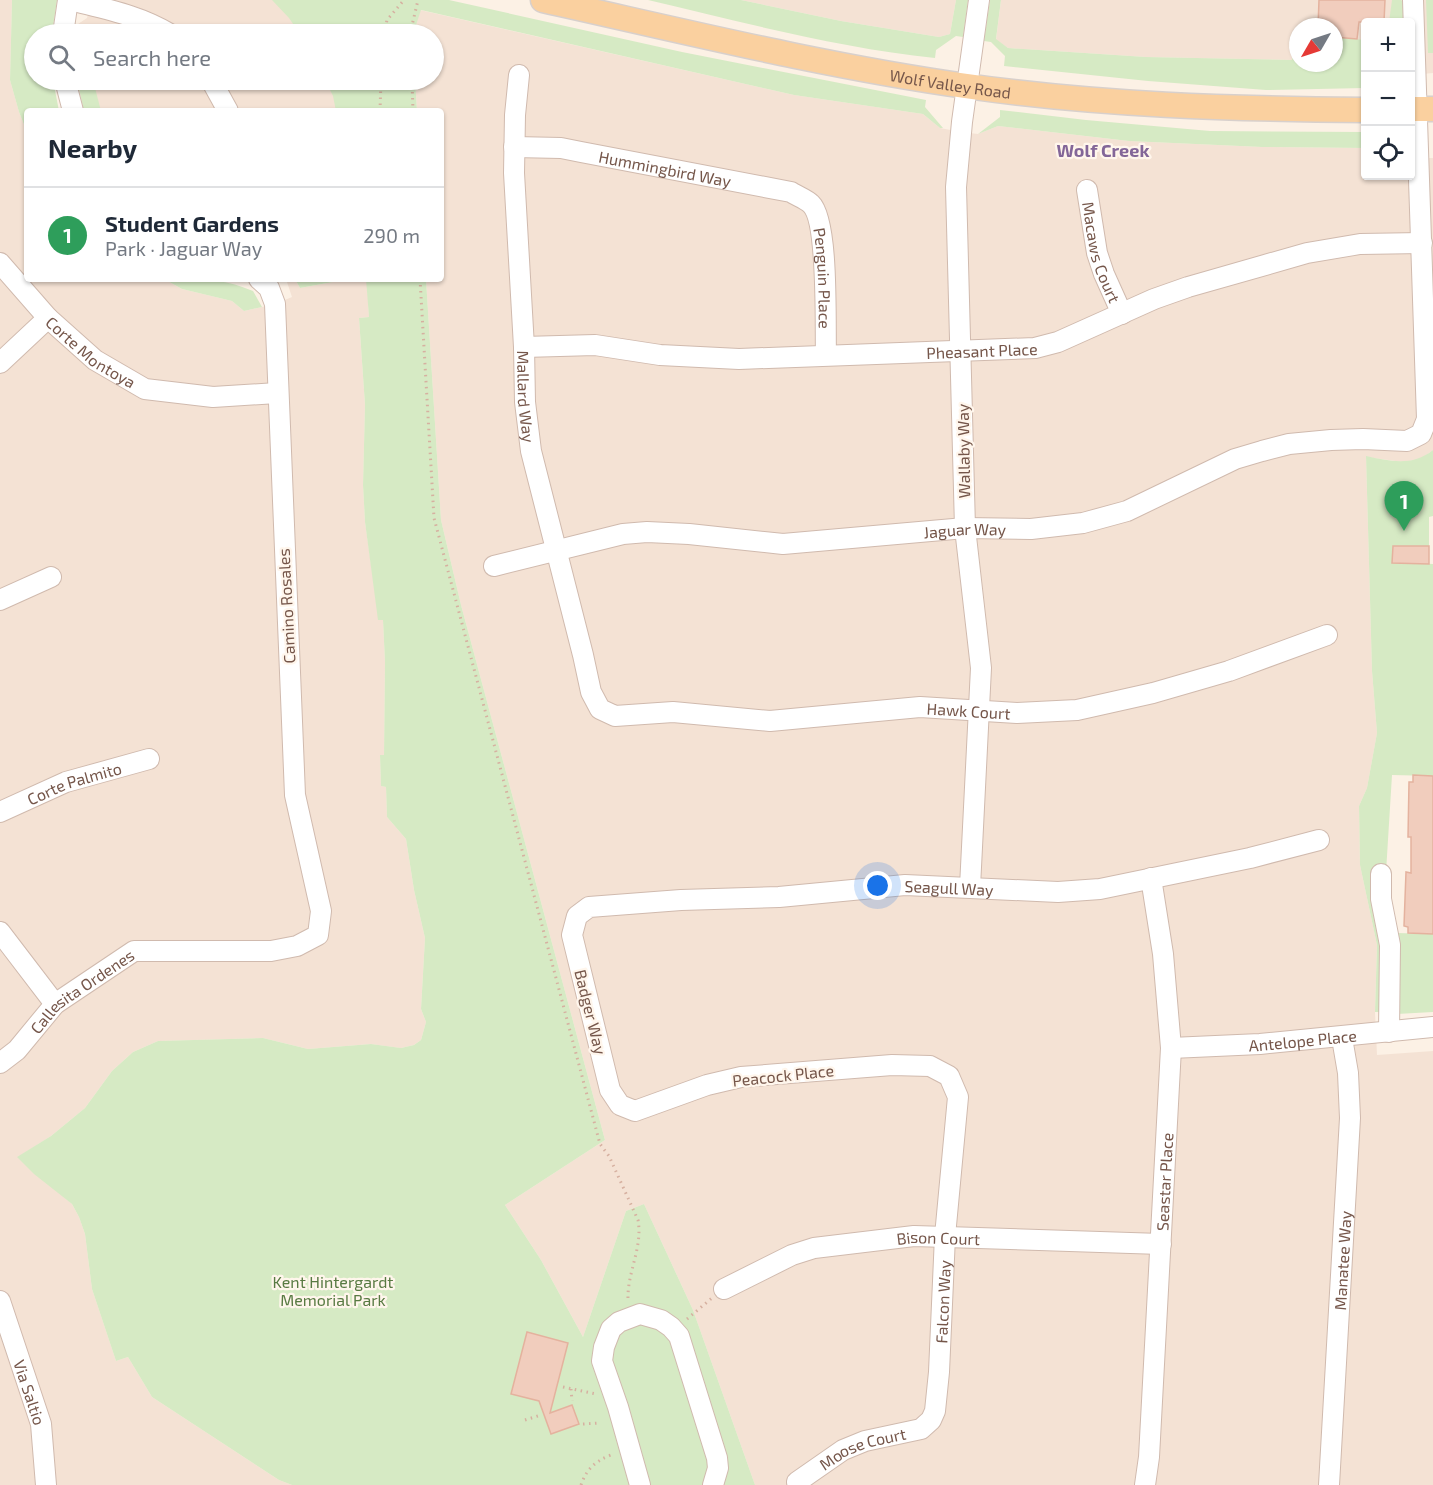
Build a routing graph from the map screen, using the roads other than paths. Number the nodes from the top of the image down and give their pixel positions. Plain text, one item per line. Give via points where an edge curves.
1 (69, 0) edge
2 (543, 0) edge
3 (979, 0) edge
4 (1413, 0) edge
5 (65, 24) edge
6 (152, 24) edge
7 (519, 75) dead end
8 (966, 86) junction
9 (68, 90) edge
10 (216, 90) edge
11 (72, 108) edge
12 (226, 108) edge
13 (1420, 109) edge
14 (1361, 110) edge
15 (514, 147) junction
16 (1086, 190) dead end
17 (812, 205) joint
18 (1422, 243) junction
19 (0, 263) edge
20 (262, 282) edge
21 (1122, 314) junction
22 (48, 318) junction
23 (524, 347) junction
24 (961, 352) junction
25 (826, 355) junction
26 (0, 363) edge
27 (277, 393) junction
28 (965, 528) junction
29 (556, 549) junction
30 (494, 566) dead end
31 (51, 577) dead end
32 (0, 600) edge
33 (1327, 635) dead end
34 (600, 709) joint
35 (980, 709) junction
36 (149, 759) dead end
37 (0, 812) edge
38 (1319, 840) dead end
39 (1381, 874) dead end
40 (1151, 878) junction
41 (970, 887) junction
42 (577, 916) joint
43 (0, 932) edge
44 (318, 935) joint
45 (55, 1004) junction
46 (1433, 1027) edge
47 (1389, 1032) junction
48 (1342, 1038) junction
49 (1171, 1048) junction
50 (0, 1063) edge
51 (949, 1076) joint
52 (620, 1105) joint
53 (945, 1236) junction
54 (1161, 1244) junction
55 (724, 1289) road end
56 (0, 1301) edge
57 (931, 1420) joint
58 (796, 1482) dead end
59 (46, 1485) edge
60 (640, 1485) edge
61 (712, 1485) edge
62 (1144, 1485) edge
63 (1329, 1485) edge

1 - 5 street
1 - 6 street
2 - 8 main road, Wolf Valley Road via 805,58
3 - 8 street, Wallaby Way
4 - 13 street
7 - 15 street, Mallard Way
8 - 14 main road, Wolf Valley Road via 1226,109
8 - 24 street, Wallaby Way via 956,187
9 - 11 street
10 - 12 street
13 - 18 street
15 - 17 street, Hummingbird Way via 561,148 791,192
15 - 23 street, Mallard Way
16 - 21 street, Macaws Court via 1097,253
17 - 25 street, Penguin Place via 820,227 823,256
18 - 21 street, Pheasant Place via 1360,244 1307,253 1188,287
18 - 28 street, Jaguar Way via 1427,419 1420,434 1407,441 1331,440 1262,450 1127,511 1083,522 1031,529
19 - 22 street, Corte Montoya
20 - 27 street, Camino Rosales via 269,288 274,304
21 - 24 street, Pheasant Place via 1035,348
22 - 26 street
22 - 27 street, Corte Montoya via 95,360 145,389 213,397
23 - 25 street, Pheasant Place via 595,345 660,355 739,359
23 - 29 street, Mallard Way via 531,451
24 - 25 street, Pheasant Place
24 - 28 street, Wallaby Way
27 - 44 street, Camino Rosales via 295,795 317,885 321,911
28 - 29 street, Jaguar Way via 783,544 647,532
28 - 35 street, Wallaby Way via 981,668
29 - 30 street, Jaguar Way
29 - 34 street, Mallard Way via 591,692
31 - 32 street
33 - 35 street, Hawk Court via 1229,671 1077,710 1017,713
34 - 35 street, Hawk Court via 615,716 673,712 770,720 920,707
35 - 41 street, Wallaby Way
36 - 37 street, Corte Palmito via 66,782
38 - 40 street, Seagull Way
39 - 47 street via 1381,899 1390,945
40 - 41 street, Seagull Way via 1100,889 1058,892
40 - 49 street, Seastar Place via 1163,954
41 - 42 street, Seagull Way via 905,885 779,897 629,902 589,907
42 - 52 street, Badger Way via 572,935 610,1090
43 - 45 street
44 - 45 street, Callesita Ordenes via 297,946 271,951 134,951
45 - 50 street, Callesita Ordenes via 17,1050
46 - 47 street, Antelope Place
47 - 48 street, Antelope Place
48 - 49 street, Antelope Place
48 - 63 street, Manatee Way via 1350,1118
49 - 54 street, Seastar Place
51 - 52 street, Peacock Place via 930,1066 892,1065 741,1077 635,1111
51 - 53 street, Falcon Way via 958,1097
53 - 54 street, Bison Court
53 - 55 street, Bison Court via 814,1248
53 - 57 street, Falcon Way via 939,1372
54 - 62 street, Seastar Place via 1149,1458
56 - 59 street, Via Saltio via 41,1424
57 - 58 street, Moose Court via 921,1429 843,1450
60 - 61 street via 602,1354 611,1329 640,1314 662,1320 679,1336 717,1458

